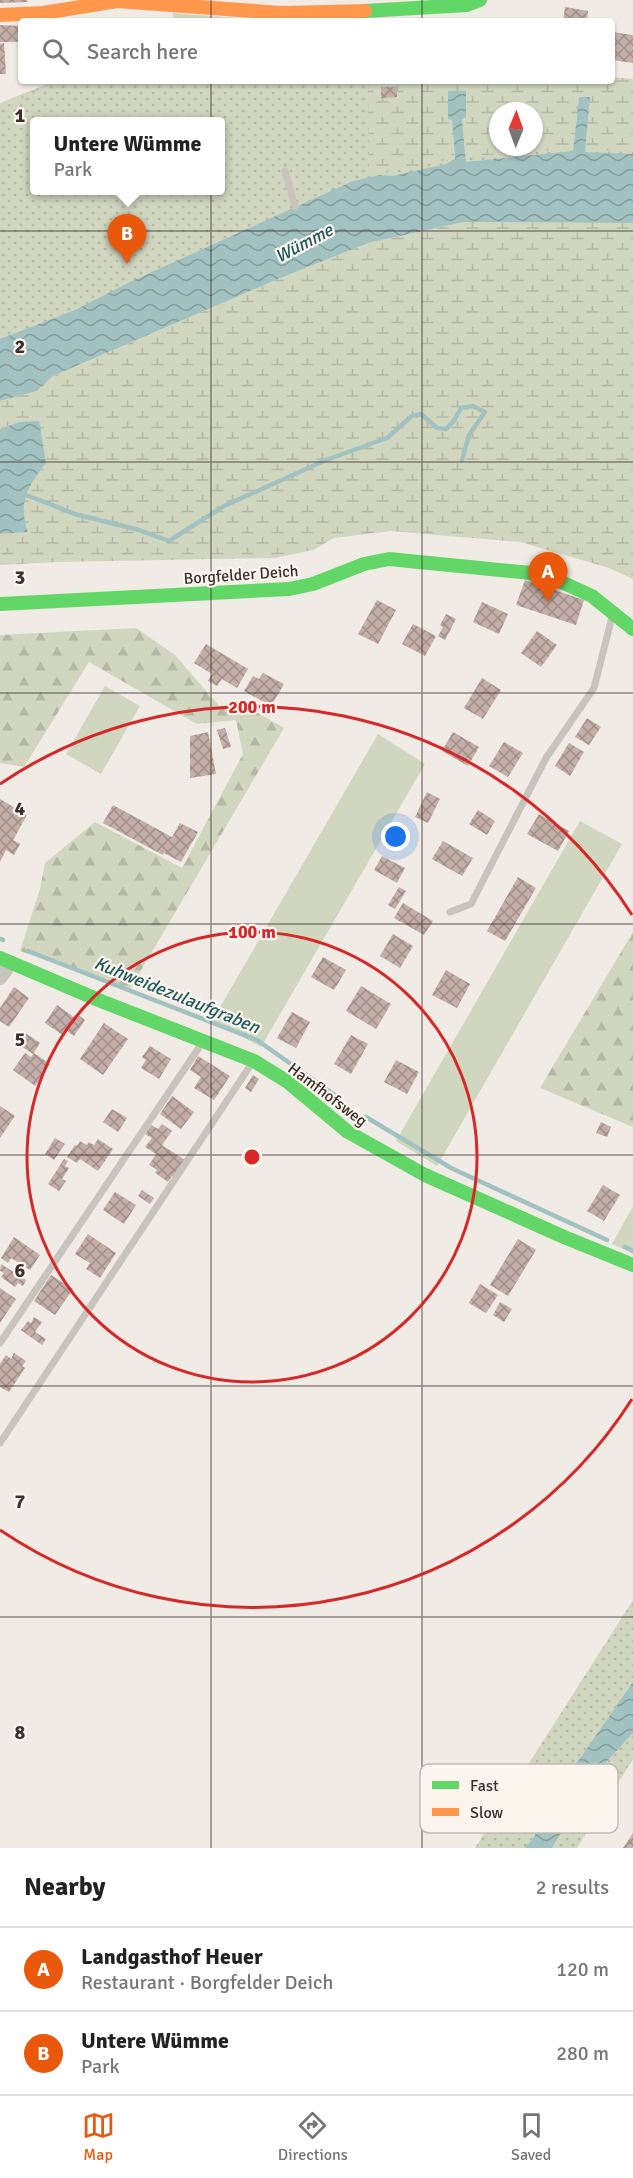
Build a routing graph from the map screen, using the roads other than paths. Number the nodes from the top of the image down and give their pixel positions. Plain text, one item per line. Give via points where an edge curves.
1 (480, 0) edge
2 (0, 15) edge
3 (285, 171) dead end
4 (295, 207) dead end
5 (0, 604) edge
6 (612, 614) junction
7 (633, 629) edge
8 (450, 912) dead end
9 (5, 960) edge
10 (0, 978) edge
11 (204, 1041) junction
12 (254, 1061) junction
13 (633, 1264) edge
14 (0, 1343) edge
15 (0, 1443) edge

1 - 2 street via 467,5 292,13 117,0 43,13
3 - 4 lane
5 - 6 street, Borgfelder Deich via 289,589 389,559 531,573 592,596
6 - 7 street, Borgfelder Deich
6 - 8 lane via 594,688 546,758 471,904
9 - 10 street
9 - 11 street, Hamfhofsweg
11 - 12 street, Hamfhofsweg
11 - 14 lane
12 - 13 street, Hamfhofsweg via 288,1082 348,1132 425,1174
12 - 15 lane

